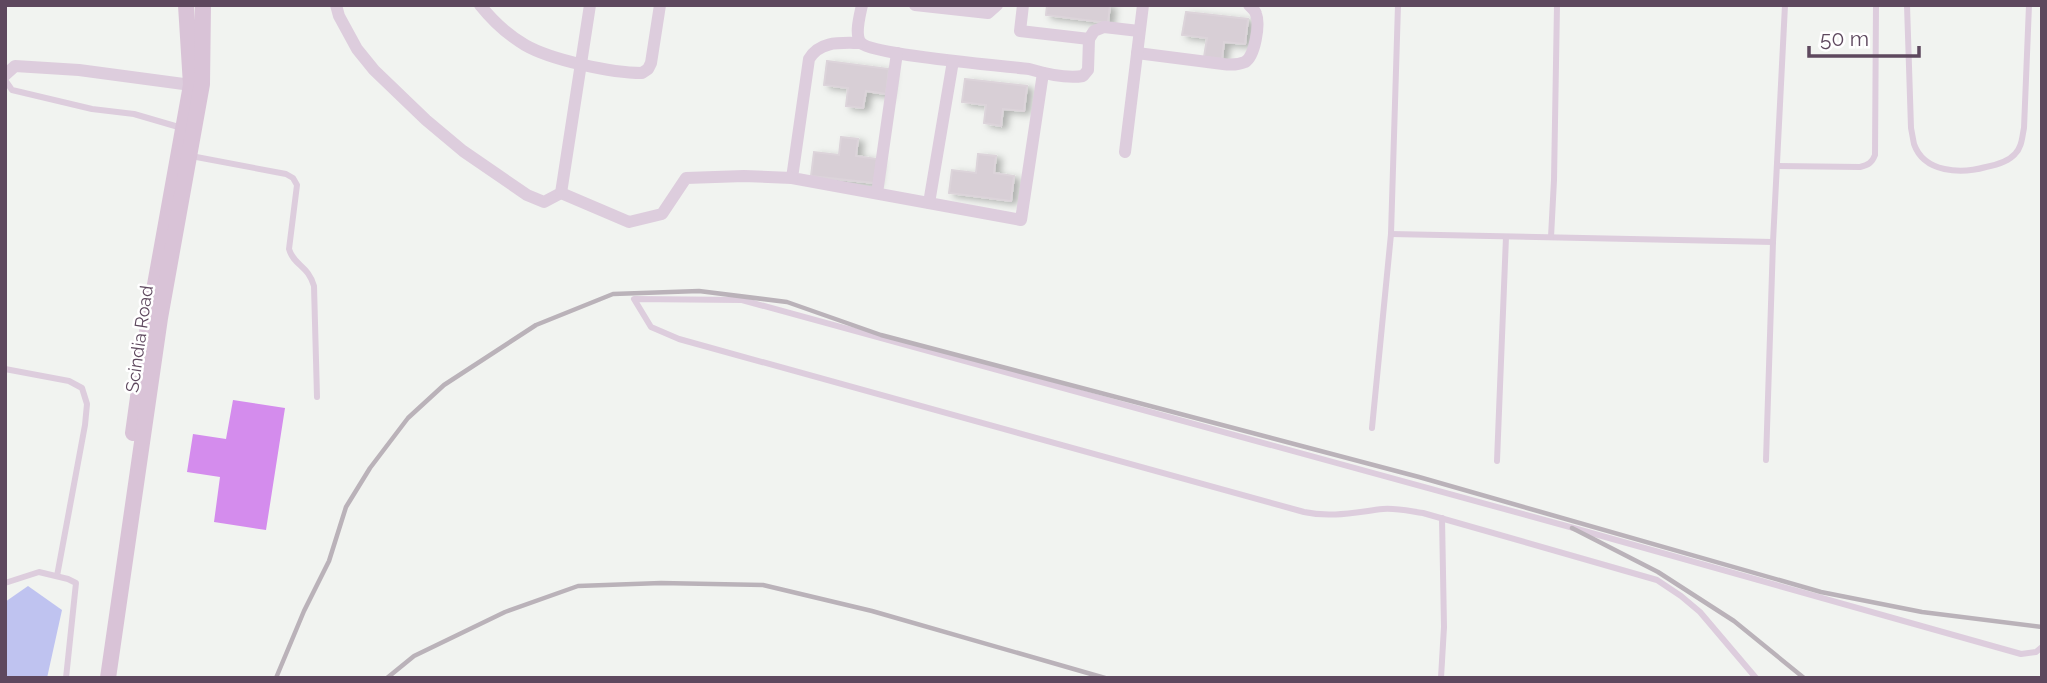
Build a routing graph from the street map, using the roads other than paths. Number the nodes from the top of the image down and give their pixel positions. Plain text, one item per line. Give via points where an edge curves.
1 (186, 5) edge
2 (202, 5) edge
3 (336, 5) edge
4 (480, 5) edge
5 (590, 5) edge
6 (660, 5) edge
7 (862, 5) edge
8 (915, 5) edge
9 (998, 5) edge
10 (1023, 5) edge
11 (1143, 5) edge
12 (1249, 5) edge
13 (1398, 5) edge
14 (1557, 5) edge
15 (1785, 5) edge
16 (1876, 5) edge
17 (1907, 5) edge
18 (2029, 5) edge
19 (1139, 31) junction
20 (1089, 39) junction
21 (861, 43) junction
22 (897, 53) junction
23 (1137, 53) junction
24 (953, 61) junction
25 (581, 65) junction
26 (1043, 74) junction
27 (5, 75) edge
28 (5, 80) edge
29 (191, 85) junction
30 (189, 128) junction
31 (1125, 152) dead end
32 (190, 156) junction
33 (1777, 166) junction
34 (792, 178) junction
35 (561, 193) junction
36 (877, 193) junction
37 (929, 203) junction
38 (1391, 234) junction
39 (1506, 237) junction
40 (1551, 237) junction
41 (1773, 242) junction
42 (157, 305) junction
43 (5, 369) edge
44 (317, 397) dead end
45 (1372, 428) dead end
46 (1766, 460) dead end
47 (1497, 461) dead end
48 (1442, 518) junction
49 (57, 576) junction
50 (5, 583) edge
51 (2042, 647) edge
52 (66, 678) edge
53 (100, 678) edge
54 (108, 678) edge
55 (1441, 678) edge
56 (1756, 678) edge

1 - 29 main road, Scindia Road
2 - 30 main road, Scindia Road via 202,84
3 - 35 street via 356,49 374,70 463,151 527,195 544,202
4 - 25 street via 527,46
5 - 25 street
6 - 25 street via 648,69 632,73
7 - 21 street
8 - 9 street via 988,13
10 - 20 street via 1020,31
11 - 19 street
12 - 23 street via 1258,21 1246,61 1233,65
13 - 38 lane
14 - 40 lane
15 - 33 lane
16 - 33 lane via 1873,161 1860,167
17 - 18 lane via 1914,145 1931,165 1960,171 2003,163 2021,144
19 - 20 street via 1104,27
19 - 23 street
20 - 26 street via 1088,70 1083,76
21 - 22 street
21 - 34 street via 822,46 809,59
22 - 24 street
22 - 36 street
23 - 31 street
24 - 26 street
24 - 37 street
25 - 35 street
26 - 37 street via 1021,220
27 - 29 street via 15,66 53,68
28 - 30 lane via 12,90
29 - 30 main road, Scindia Road
30 - 32 main road, Scindia Road
30 - 42 main road, Scindia Road
32 - 42 main road, Scindia Road
32 - 44 lane via 285,174 297,185 289,249 314,286
33 - 41 lane
34 - 35 street via 686,177 662,214 629,222
34 - 36 street
36 - 37 street
38 - 39 lane
38 - 45 lane
39 - 40 lane
39 - 47 lane
40 - 41 lane
41 - 46 lane
42 - 53 main road, Scindia Road
42 - 54 main road, Scindia Road
43 - 49 lane via 69,381 82,388 85,425
48 - 51 lane via 1402,509 1323,516 1304,512 679,339 651,327 634,299 742,300 2021,654
48 - 55 lane
48 - 56 lane via 1657,580 1700,612
49 - 50 lane via 39,572
49 - 52 lane via 76,583

